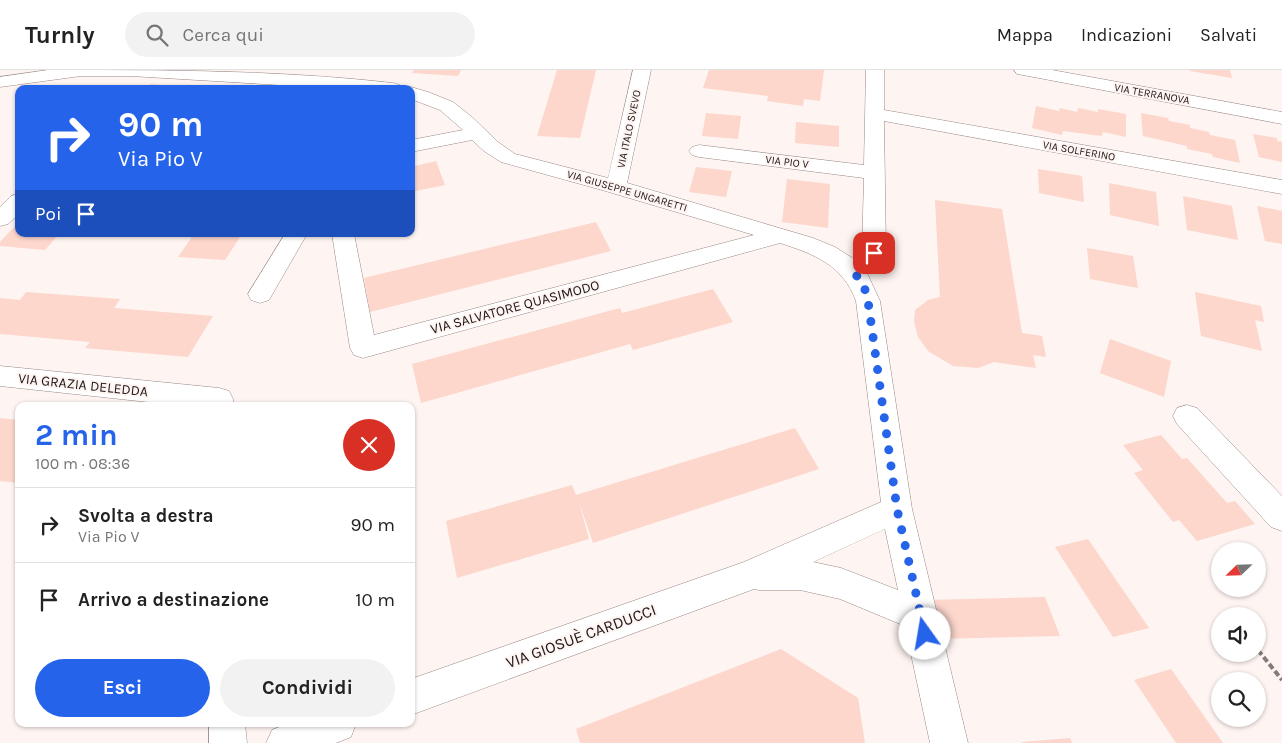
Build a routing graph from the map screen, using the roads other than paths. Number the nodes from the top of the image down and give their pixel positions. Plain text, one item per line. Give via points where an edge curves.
1 (394, 70) edge
2 (642, 70) edge
3 (876, 70) edge
4 (1023, 70) edge
5 (148, 71) edge
6 (0, 82) edge
7 (134, 85) edge
8 (365, 85) edge
9 (387, 85) edge
10 (415, 94) edge
11 (875, 114) junction
12 (1282, 118) edge
13 (476, 133) junction
14 (415, 145) edge
15 (699, 151) dead end
16 (874, 173) junction
17 (616, 187) junction
18 (1282, 187) edge
19 (15, 204) edge
20 (0, 220) edge
21 (780, 236) junction
22 (294, 237) edge
23 (344, 237) edge
24 (854, 272) junction
25 (260, 294) dead end
26 (0, 376) edge
27 (219, 402) edge
28 (1186, 416) dead end
29 (897, 509) junction
30 (1282, 517) edge
31 (750, 575) junction
32 (921, 616) junction
33 (415, 696) edge
34 (228, 727) edge
35 (330, 727) edge
36 (228, 743) edge
37 (285, 743) edge
38 (949, 743) edge

1 - 9 street
2 - 17 street, VIA ITALO SVEVO
3 - 11 street
4 - 12 street, VIA TERRANOVA
5 - 6 street via 81,71
5 - 7 street
5 - 8 street
10 - 13 street, VIA GIUSEPPE UNGARETTI via 428,96 453,109
11 - 16 street
11 - 18 street, VIA SOLFERINO
13 - 14 street
13 - 17 street, VIA GIUSEPPE UNGARETTI via 492,150 508,158
15 - 16 street, VIA PIO V
16 - 24 street via 874,253
17 - 21 street, VIA GIUSEPPE UNGARETTI
19 - 20 street
21 - 23 street, VIA SALVATORE QUASIMODO via 363,348
21 - 24 street, VIA GIUSEPPE UNGARETTI via 836,256
22 - 25 street
24 - 29 street via 864,286 868,301
26 - 27 street, VIA GRAZIA DELEDDA via 219,399
28 - 30 street
29 - 31 street, VIA GIOSUÈ CARDUCCI
29 - 32 street
31 - 32 street, VIA GIOSUÈ CARDUCCI via 800,575 841,584
31 - 33 street, VIA GIOSUÈ CARDUCCI
32 - 38 street
34 - 36 street
35 - 37 street

